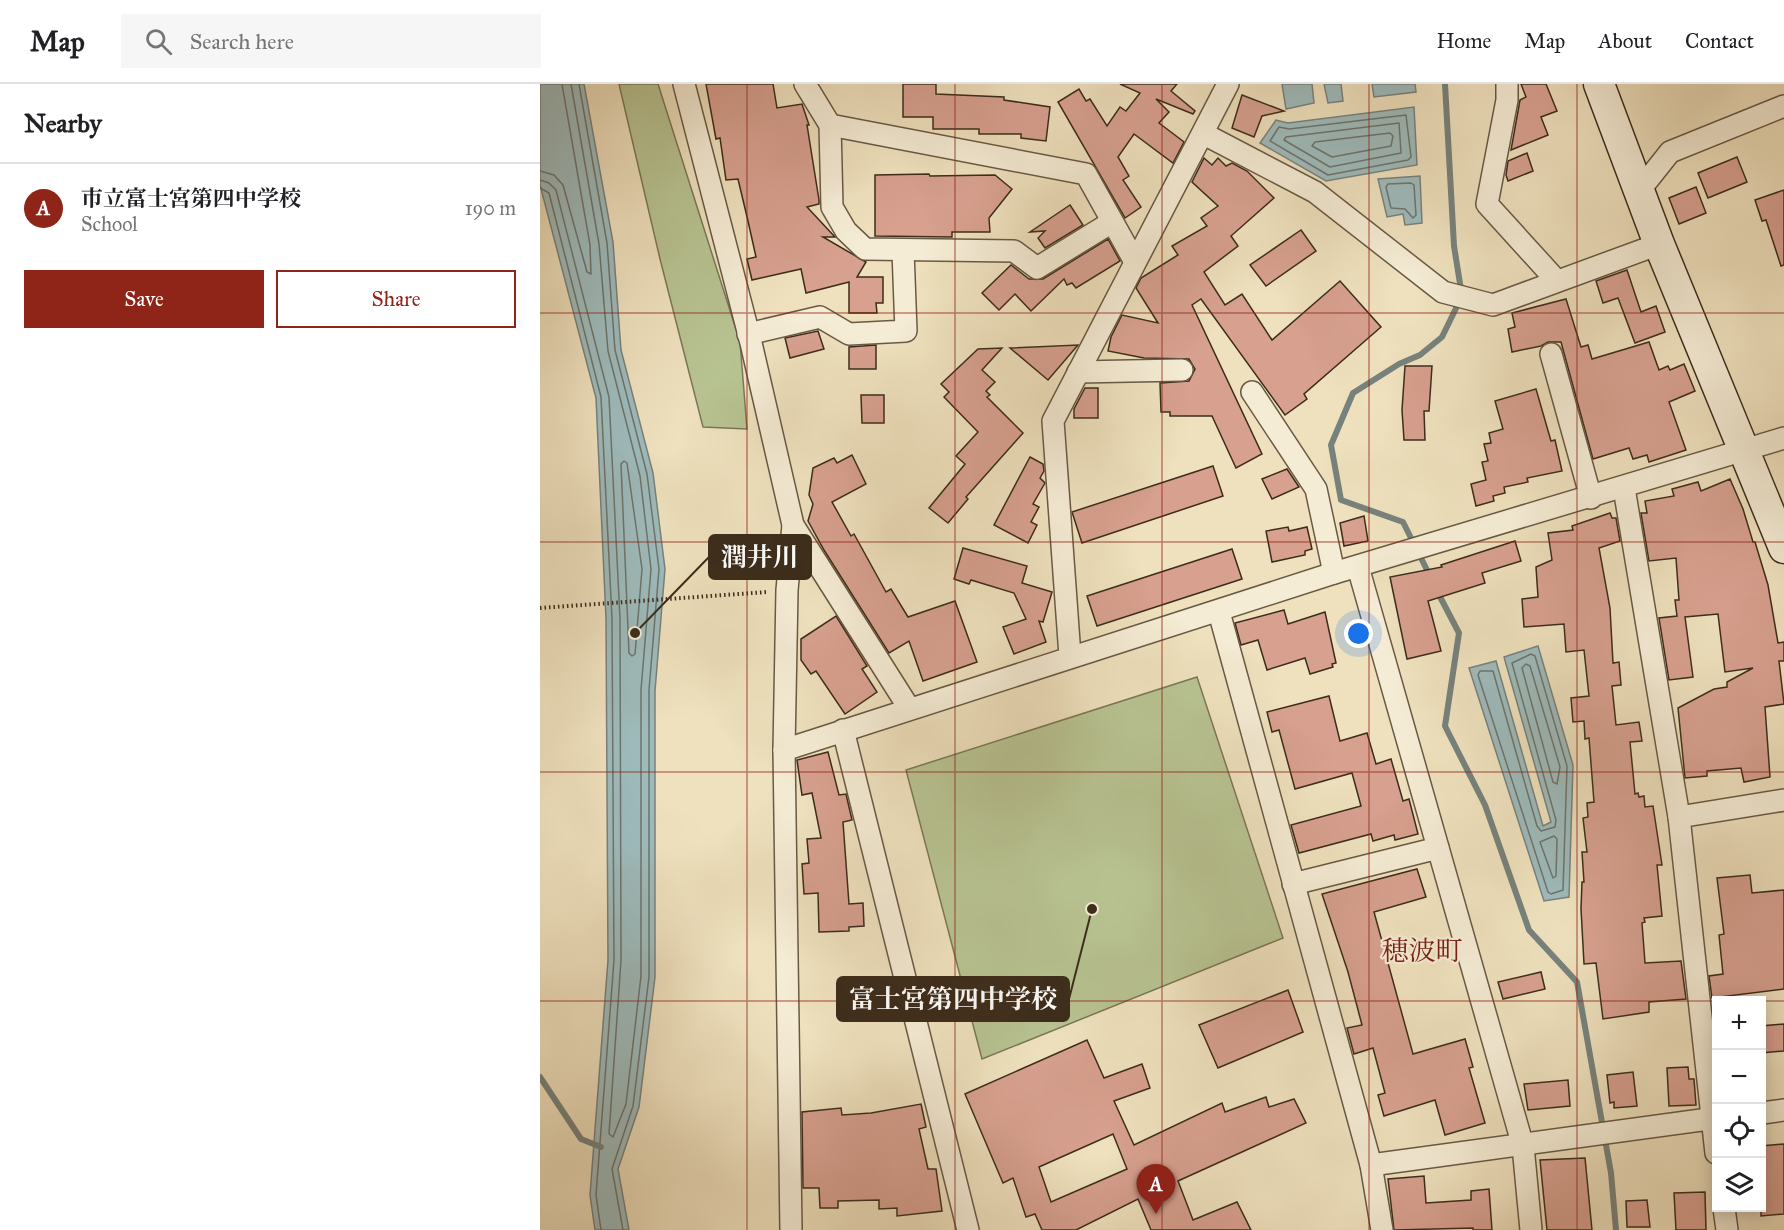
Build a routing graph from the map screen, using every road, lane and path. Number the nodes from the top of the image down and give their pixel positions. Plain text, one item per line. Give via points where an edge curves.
1 (684, 84) edge
2 (805, 84) edge
3 (1228, 84) edge
4 (1507, 84) edge
5 (1599, 84) edge
6 (1784, 106) edge
7 (830, 125) junction
8 (1204, 134) junction
9 (1639, 190) junction
10 (1112, 222) junction
11 (1659, 244) junction
12 (903, 251) junction
13 (1135, 262) junction
14 (1556, 280) junction
15 (748, 334) junction
16 (1551, 354) dead end
17 (1182, 370) dead end
18 (1078, 372) junction
19 (1252, 392) dead end
20 (1784, 438) edge
21 (1744, 450) junction
22 (1624, 488) junction
23 (1591, 498) junction
24 (793, 525) junction
25 (1784, 548) edge
26 (1358, 567) junction
27 (1334, 573) junction
28 (787, 590) junction
29 (540, 608) edge
30 (1219, 612) junction
31 (1070, 656) junction
32 (909, 708) junction
33 (843, 730) junction
34 (784, 750) junction
35 (1784, 800) edge
36 (1679, 817) junction
37 (1438, 848) junction
38 (1293, 884) junction
39 (1712, 1104) edge
40 (1784, 1110) edge
41 (1766, 1112) edge
42 (1712, 1119) edge
43 (1523, 1146) junction
44 (1371, 1165) junction
45 (1725, 1212) edge
46 (791, 1230) edge
47 (968, 1230) edge
48 (1382, 1230) edge
49 (1531, 1230) edge
50 (1727, 1230) edge

1 - 15 street
2 - 7 street
3 - 8 street
4 - 14 street via 1487,204
5 - 9 street
6 - 9 street via 1670,152
7 - 10 street via 1086,174
7 - 12 street via 832,207 846,231 865,249
8 - 13 street
8 - 14 street via 1315,192 1443,292 1493,305
9 - 11 street
10 - 12 street via 1037,268 1014,251
10 - 13 street
11 - 14 street
11 - 21 street
12 - 15 street via 906,331 849,334 820,317
13 - 18 street
15 - 24 street
16 - 23 street
17 - 18 street
18 - 31 street via 1053,421
19 - 27 street via 1316,489
20 - 21 street
21 - 22 street
21 - 25 street
22 - 23 street
22 - 36 street
23 - 26 street
24 - 28 street
24 - 32 street
26 - 27 street
26 - 37 street
27 - 30 street
28 - 29 path
28 - 34 street
30 - 31 street
30 - 38 street
31 - 32 street
32 - 33 street
33 - 34 street
33 - 47 street
34 - 46 street
35 - 36 street
36 - 39 street
37 - 38 street
37 - 43 street
38 - 44 street
40 - 41 street
42 - 43 street
43 - 44 street
43 - 49 street
44 - 48 street
45 - 50 street

